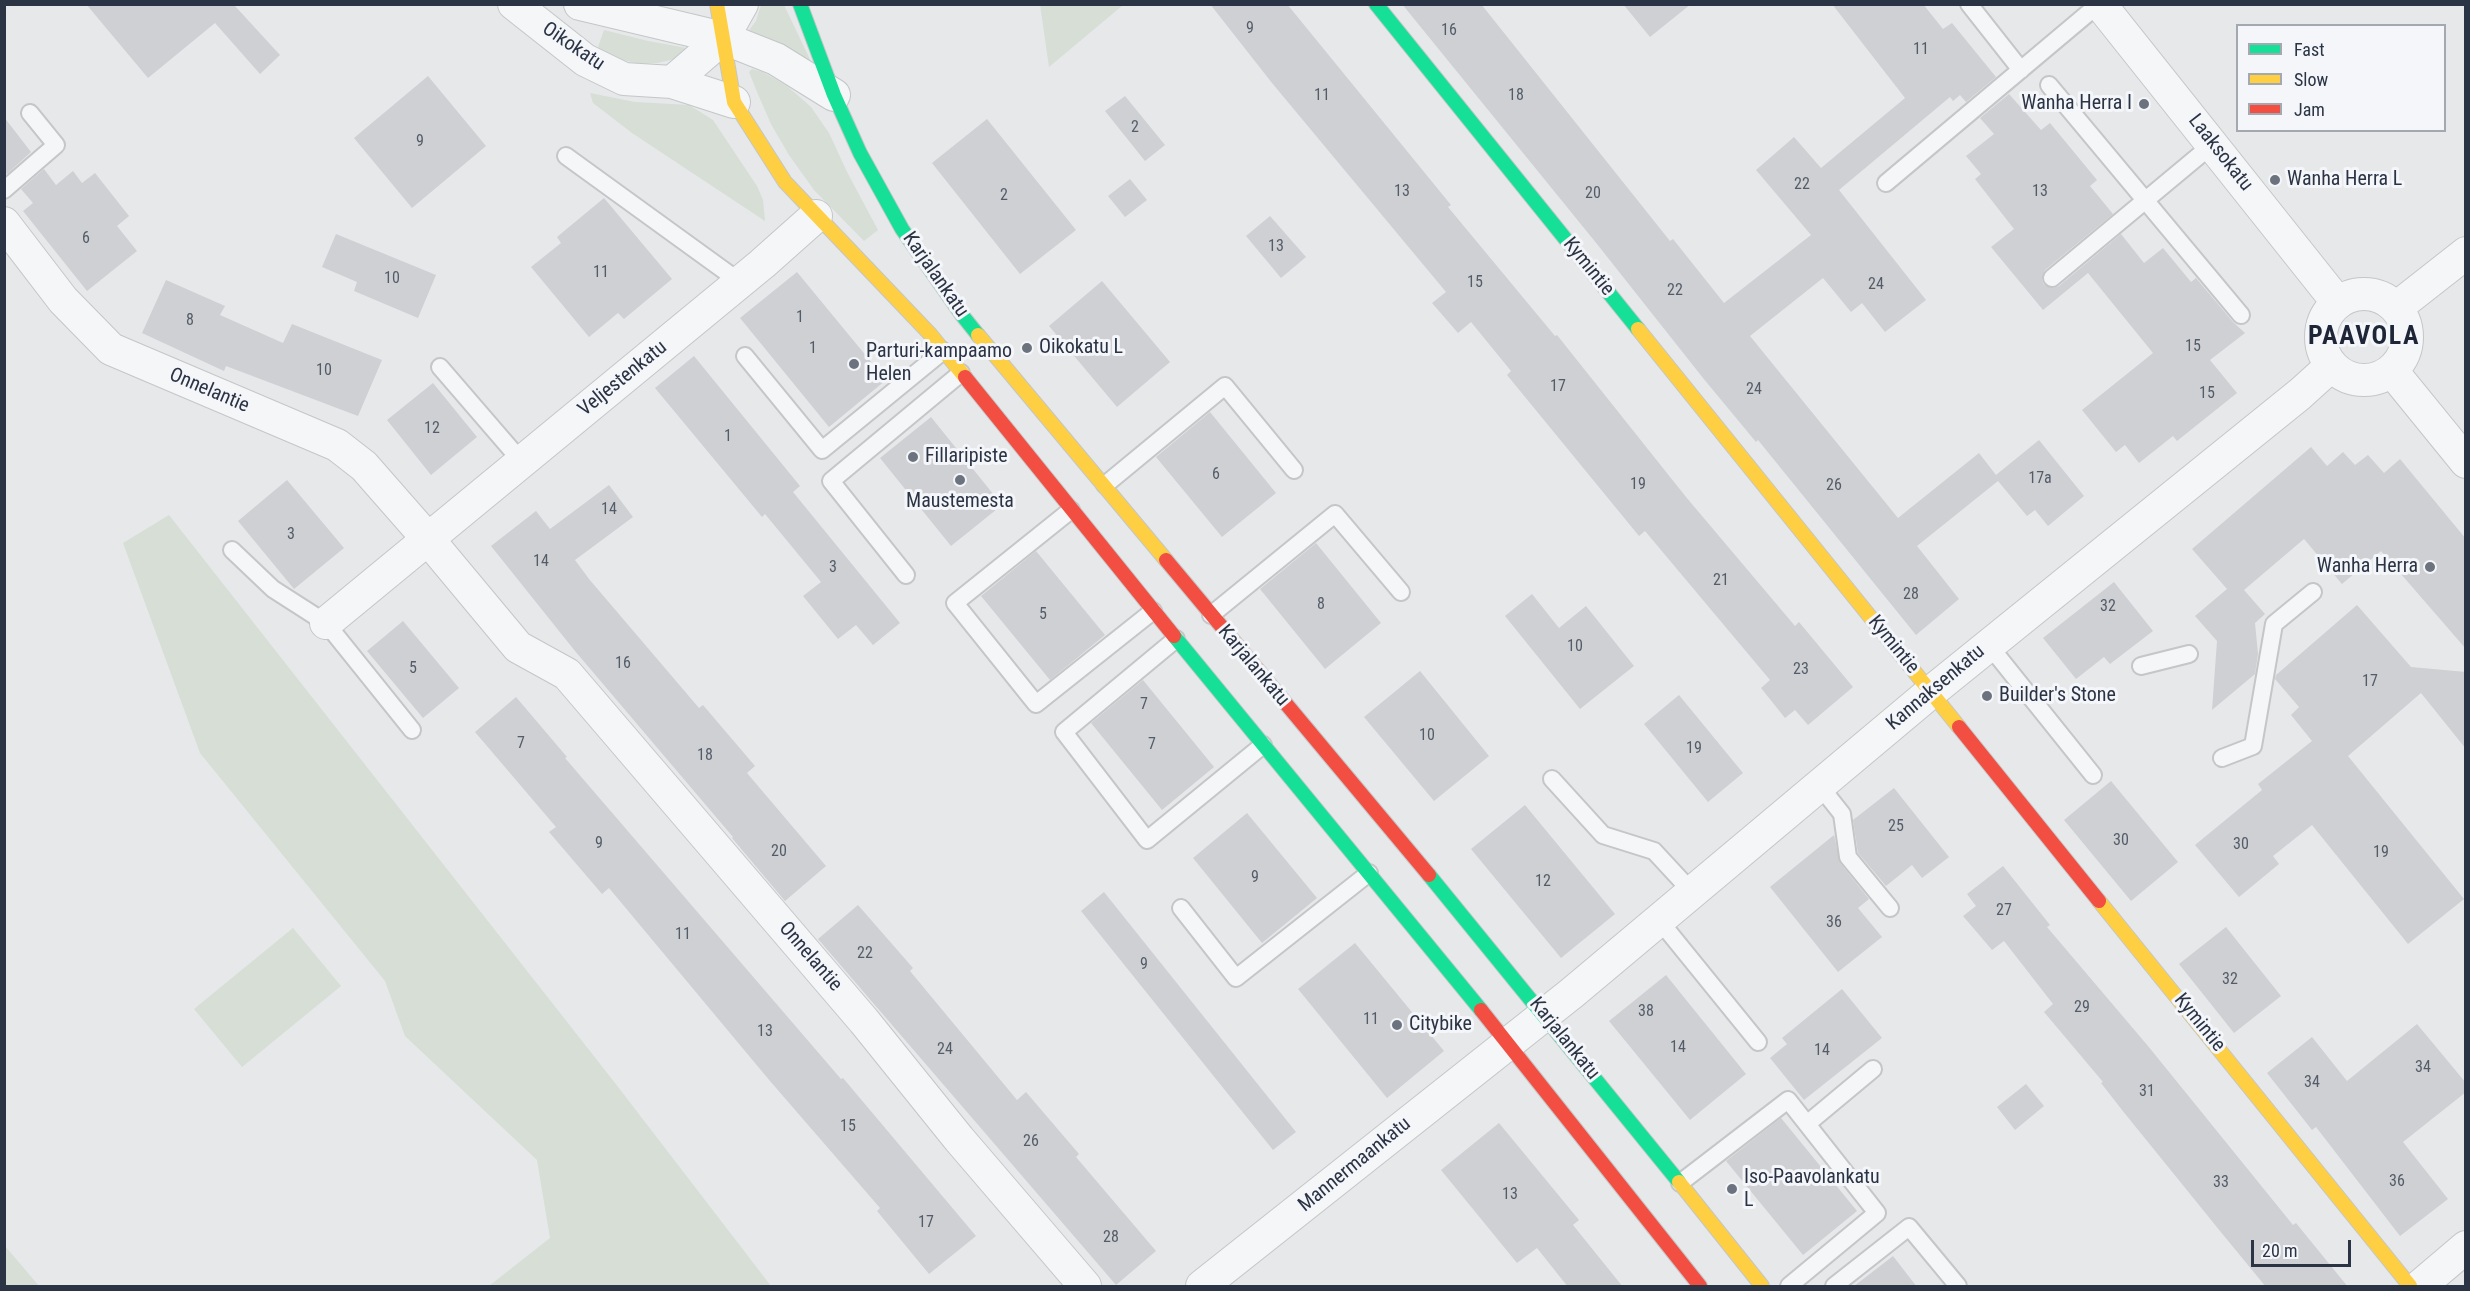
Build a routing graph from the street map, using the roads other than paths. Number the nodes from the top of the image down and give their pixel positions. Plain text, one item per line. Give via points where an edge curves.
1 (514, 4) edge
2 (580, 4) edge
3 (717, 4) edge
4 (742, 4) edge
5 (1376, 4) edge
6 (1969, 4) edge
7 (2100, 4) edge
8 (800, 6) edge
9 (723, 38) junction
10 (2021, 70) junction
11 (672, 82) junction
12 (2049, 85) dead end
13 (834, 95) junction
14 (734, 102) junction
15 (30, 113) dead end
16 (2213, 144) junction
17 (566, 156) dead end
18 (1886, 183) dead end
19 (4, 190) edge
20 (2146, 201) junction
21 (816, 216) junction
22 (4, 223) edge
23 (2466, 252) edge
24 (2052, 278) dead end
25 (740, 282) junction
26 (2338, 303) junction
27 (2396, 308) junction
28 (2241, 315) dead end
29 (943, 351) junction
30 (745, 356) dead end
31 (2331, 366) junction
32 (440, 367) dead end
33 (2392, 370) junction
34 (961, 373) junction
35 (522, 462) junction
36 (2466, 462) edge
37 (1294, 470) dead end
38 (1105, 485) junction
39 (1071, 510) junction
40 (428, 539) junction
41 (232, 550) dead end
42 (906, 575) dead end
43 (1401, 592) dead end
44 (2313, 592) dead end
45 (1153, 611) junction
46 (1211, 615) junction
47 (326, 623) junction
48 (1176, 639) junction
49 (1988, 645) junction
50 (2189, 654) dead end
51 (2141, 666) dead end
52 (1931, 692) junction
53 (412, 730) dead end
54 (1263, 745) junction
55 (2222, 758) dead end
56 (2093, 776) dead end
57 (1552, 779) dead end
58 (1820, 785) junction
59 (1369, 873) junction
60 (1692, 892) junction
61 (1181, 908) dead end
62 (1890, 908) dead end
63 (1659, 920) junction
64 (1543, 1014) junction
65 (1506, 1042) junction
66 (1758, 1042) dead end
67 (1874, 1069) dead end
68 (1807, 1124) junction
69 (1680, 1184) junction
70 (2466, 1247) edge
71 (1085, 1287) edge
72 (1202, 1287) edge
73 (1700, 1287) edge
74 (1762, 1287) edge
75 (1789, 1287) edge
76 (1834, 1287) edge
77 (1958, 1287) edge
78 (2410, 1287) edge
79 (2420, 1287) edge

1 - 11 street, Oikokatu via 585,60 624,79
2 - 9 street, Oikokatu
3 - 9 main road, Karjalankatu
4 - 9 street
5 - 52 main road, Kymintie
6 - 10 lane
7 - 10 lane
7 - 16 street, Laaksokatu
8 - 13 main road, Karjalankatu
9 - 11 street
9 - 13 street, Oikokatu via 776,59
9 - 14 main road, Karjalankatu
10 - 18 lane
11 - 14 street, Oikokatu
12 - 20 lane
13 - 38 main road, Karjalankatu via 860,153 902,229 962,315
14 - 21 main road, Karjalankatu via 784,182
15 - 19 lane via 56,145
16 - 20 lane
16 - 26 street, Laaksokatu
17 - 25 lane
20 - 24 lane
20 - 28 lane
21 - 25 street, Veljestenkatu
21 - 29 main road, Karjalankatu
22 - 40 street, Onnelantie via 63,300 111,349 337,445 364,466
23 - 27 street
25 - 35 street, Veljestenkatu
26 - 27 street via 2358,294 2379,297
26 - 31 street via 2324,321 2321,345
27 - 33 street via 2407,329 2405,352
29 - 30 lane via 822,450
29 - 34 main road, Karjalankatu
31 - 33 street via 2349,378 2372,381
31 - 49 street, Kannaksenkatu
32 - 35 lane
33 - 36 street
34 - 39 main road, Karjalankatu
34 - 42 lane via 831,481
35 - 40 street, Veljestenkatu
37 - 38 lane via 1225,386
38 - 46 main road, Karjalankatu
39 - 45 main road, Karjalankatu
39 - 45 lane via 955,603 1036,704
40 - 47 street, Veljestenkatu
40 - 71 street, Onnelantie via 518,647 567,674
41 - 47 lane via 273,589
43 - 46 lane via 1335,514
44 - 55 lane via 2274,624 2253,746
45 - 48 main road, Karjalankatu
46 - 64 main road, Karjalankatu
47 - 53 lane
48 - 54 main road, Karjalankatu
48 - 54 lane via 1064,732 1147,840
49 - 52 street, Kannaksenkatu
49 - 56 lane
50 - 51 lane
52 - 58 street, Kannaksenkatu
52 - 78 main road, Kymintie
54 - 59 main road, Karjalankatu
57 - 60 lane via 1603,835 1654,850
58 - 60 street, Kannaksenkatu
58 - 62 lane via 1842,814 1848,857
59 - 61 lane via 1236,978
59 - 65 main road, Karjalankatu
60 - 63 street, Kannaksenkatu
63 - 64 street, Kannaksenkatu
63 - 66 lane
64 - 65 street, Mannermaankatu
64 - 69 main road, Karjalankatu
65 - 72 street, Mannermaankatu
65 - 73 main road, Karjalankatu
67 - 68 lane
68 - 69 lane via 1788,1100
68 - 75 lane via 1877,1213
69 - 74 main road, Karjalankatu
70 - 79 street
76 - 77 lane via 1909,1227

